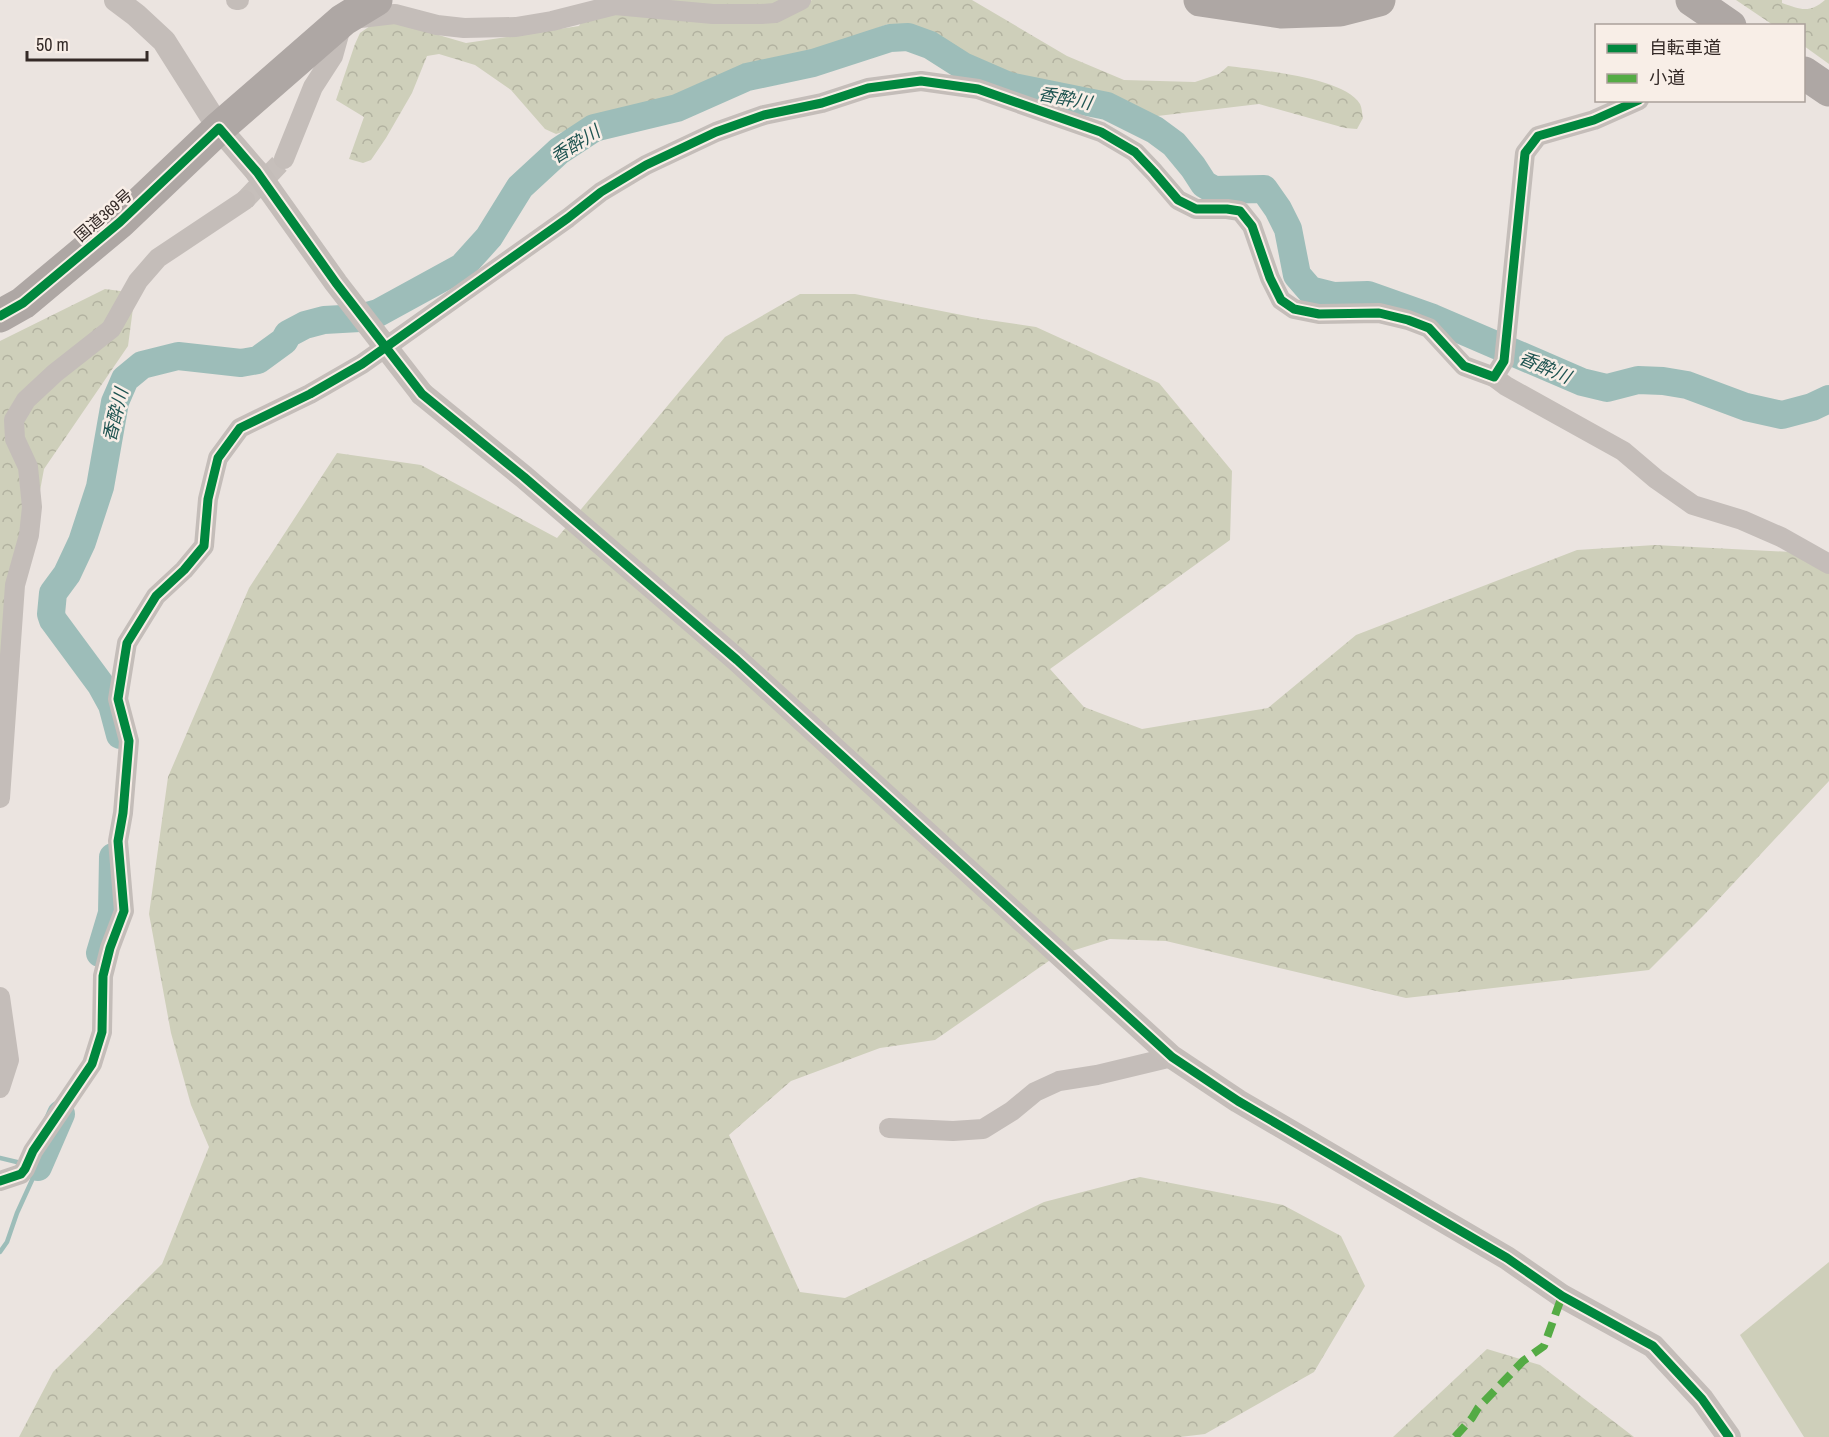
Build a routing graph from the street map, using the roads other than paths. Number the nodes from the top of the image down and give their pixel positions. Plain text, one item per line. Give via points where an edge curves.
1 (116, 0) edge
2 (376, 0) edge
3 (801, 0) edge
4 (1200, 0) edge
5 (1380, 0) edge
6 (1692, 0) edge
7 (343, 20) junction
8 (1727, 24) edge
9 (1805, 74) edge
10 (1829, 90) edge
11 (1634, 102) edge
12 (219, 128) junction
13 (284, 159) tunnel mouth
14 (244, 200) tunnel mouth
15 (0, 316) edge
16 (1499, 369) junction
17 (1829, 564) edge
18 (0, 798) edge
19 (0, 997) edge
20 (1172, 1057) junction
21 (0, 1088) edge
22 (889, 1128) dead end
23 (0, 1181) edge
24 (1729, 1437) edge

1 - 12 street via 164,41
2 - 7 highway, 国道369号
3 - 7 street via 775,13 761,14 615,5 516,27 464,28 395,14
4 - 5 highway via 1281,12 1340,10
6 - 8 highway
7 - 12 highway, 国道369号
7 - 13 street via 333,56 313,87
9 - 10 highway
11 - 16 street via 1594,120 1538,136 1525,153 1507,340
12 - 15 highway, 国道369号 via 120,222 23,303
12 - 20 street, bridge via 257,172 336,284 422,394 737,660
14 - 18 street via 158,258 138,281 111,329 26,400 14,420 15,439 28,467 32,507 29,535 15,585
16 - 17 street via 1506,386 1623,451 1693,506 1742,520
16 - 23 street via 1464,366 1429,328 1408,320 1379,313 1319,314 1294,309 1281,300 1252,226 1240,211 1196,209 1178,200 1135,152 1101,132 978,89 921,81 868,88 764,115 716,132 646,165 601,192 362,364 240,428 218,458 208,499 204,546 156,596 127,643 118,699 129,741 118,841 124,911 103,976 102,1032 92,1064 25,1169
19 - 21 street via 9,1060
20 - 22 street via 1059,1081 1035,1092 983,1129
20 - 24 street via 1238,1101 1507,1258 1562,1296 1653,1346 1702,1399

